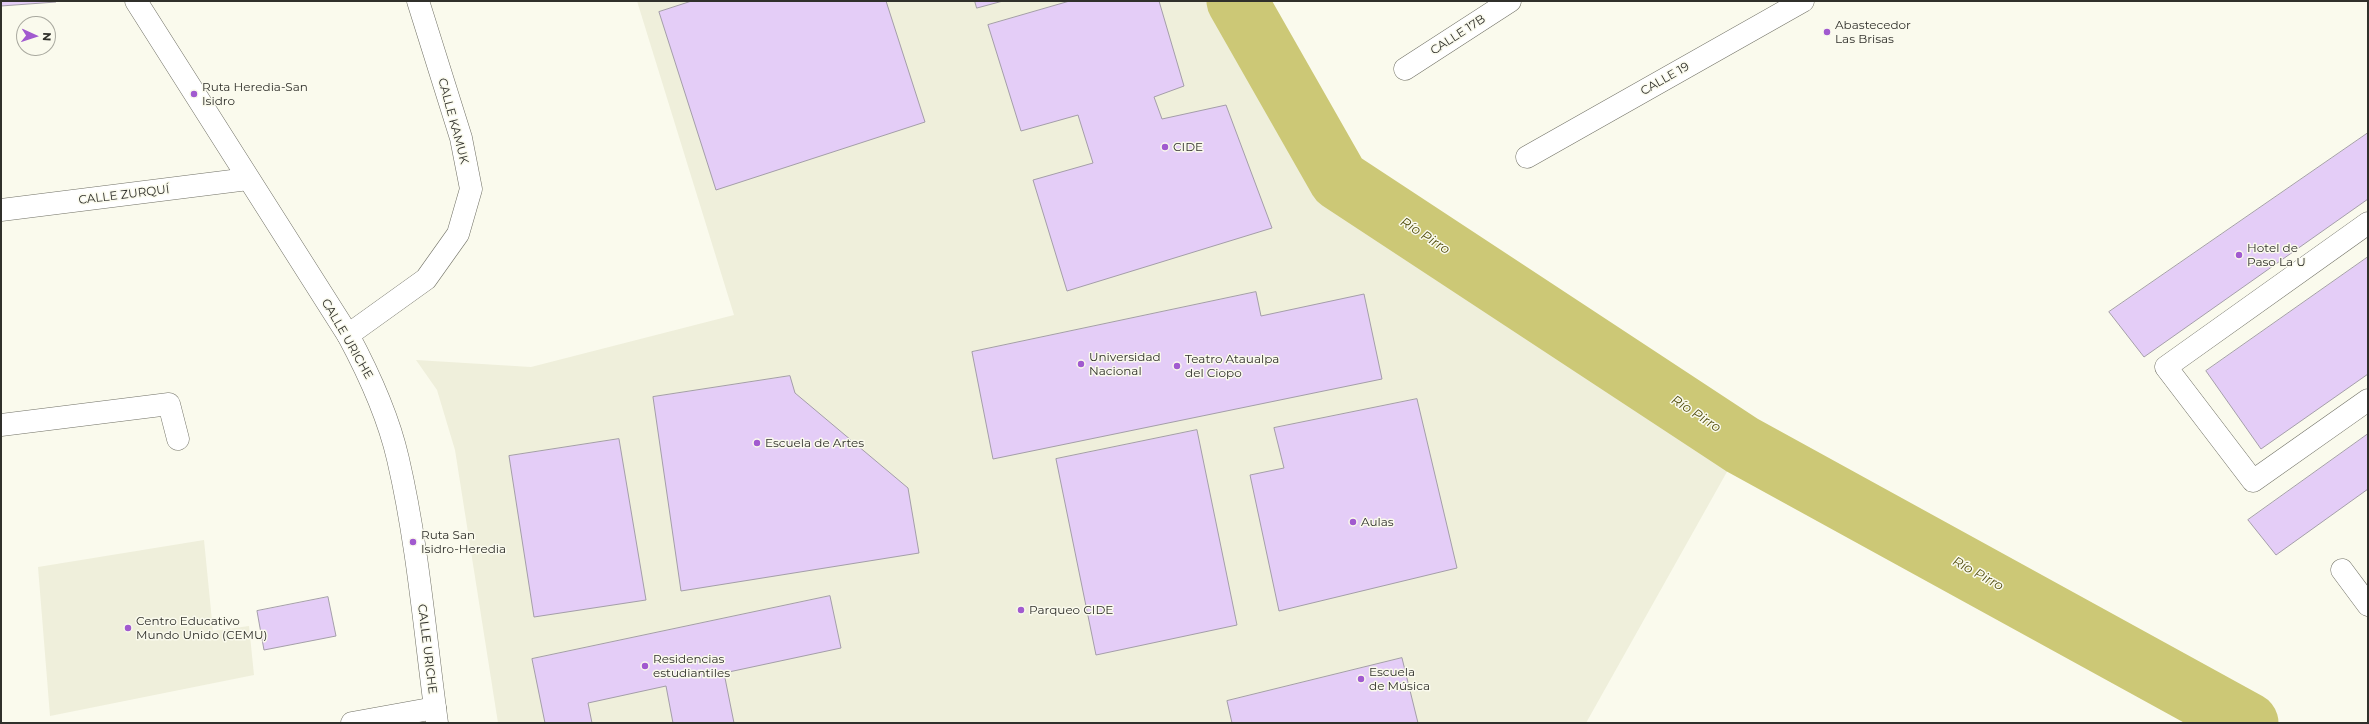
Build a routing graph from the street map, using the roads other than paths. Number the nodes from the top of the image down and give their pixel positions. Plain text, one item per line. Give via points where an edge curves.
1 (136, 1) edge
2 (418, 1) edge
3 (1510, 1) edge
4 (1803, 1) edge
5 (1405, 69) dead end
6 (1527, 157) dead end
7 (248, 180) junction
8 (1, 210) edge
9 (2368, 223) edge
10 (348, 335) junction
11 (2368, 400) edge
12 (1, 425) edge
13 (178, 439) dead end
14 (2342, 570) dead end
15 (2368, 605) edge
16 (436, 716) edge
17 (352, 723) edge

1 - 7 street, CALLE URICHE
2 - 10 street, CALLE KAMUK via 461,138 471,189 458,234 426,279
3 - 5 street, CALLE 17B
4 - 6 street, CALLE 19
7 - 8 street, CALLE ZURQUÍ
7 - 10 street, CALLE URICHE
9 - 11 street via 2166,367 2253,481
10 - 16 street, CALLE URICHE via 368,373 398,458 414,542
12 - 13 street via 169,404
14 - 15 street
16 - 17 street

